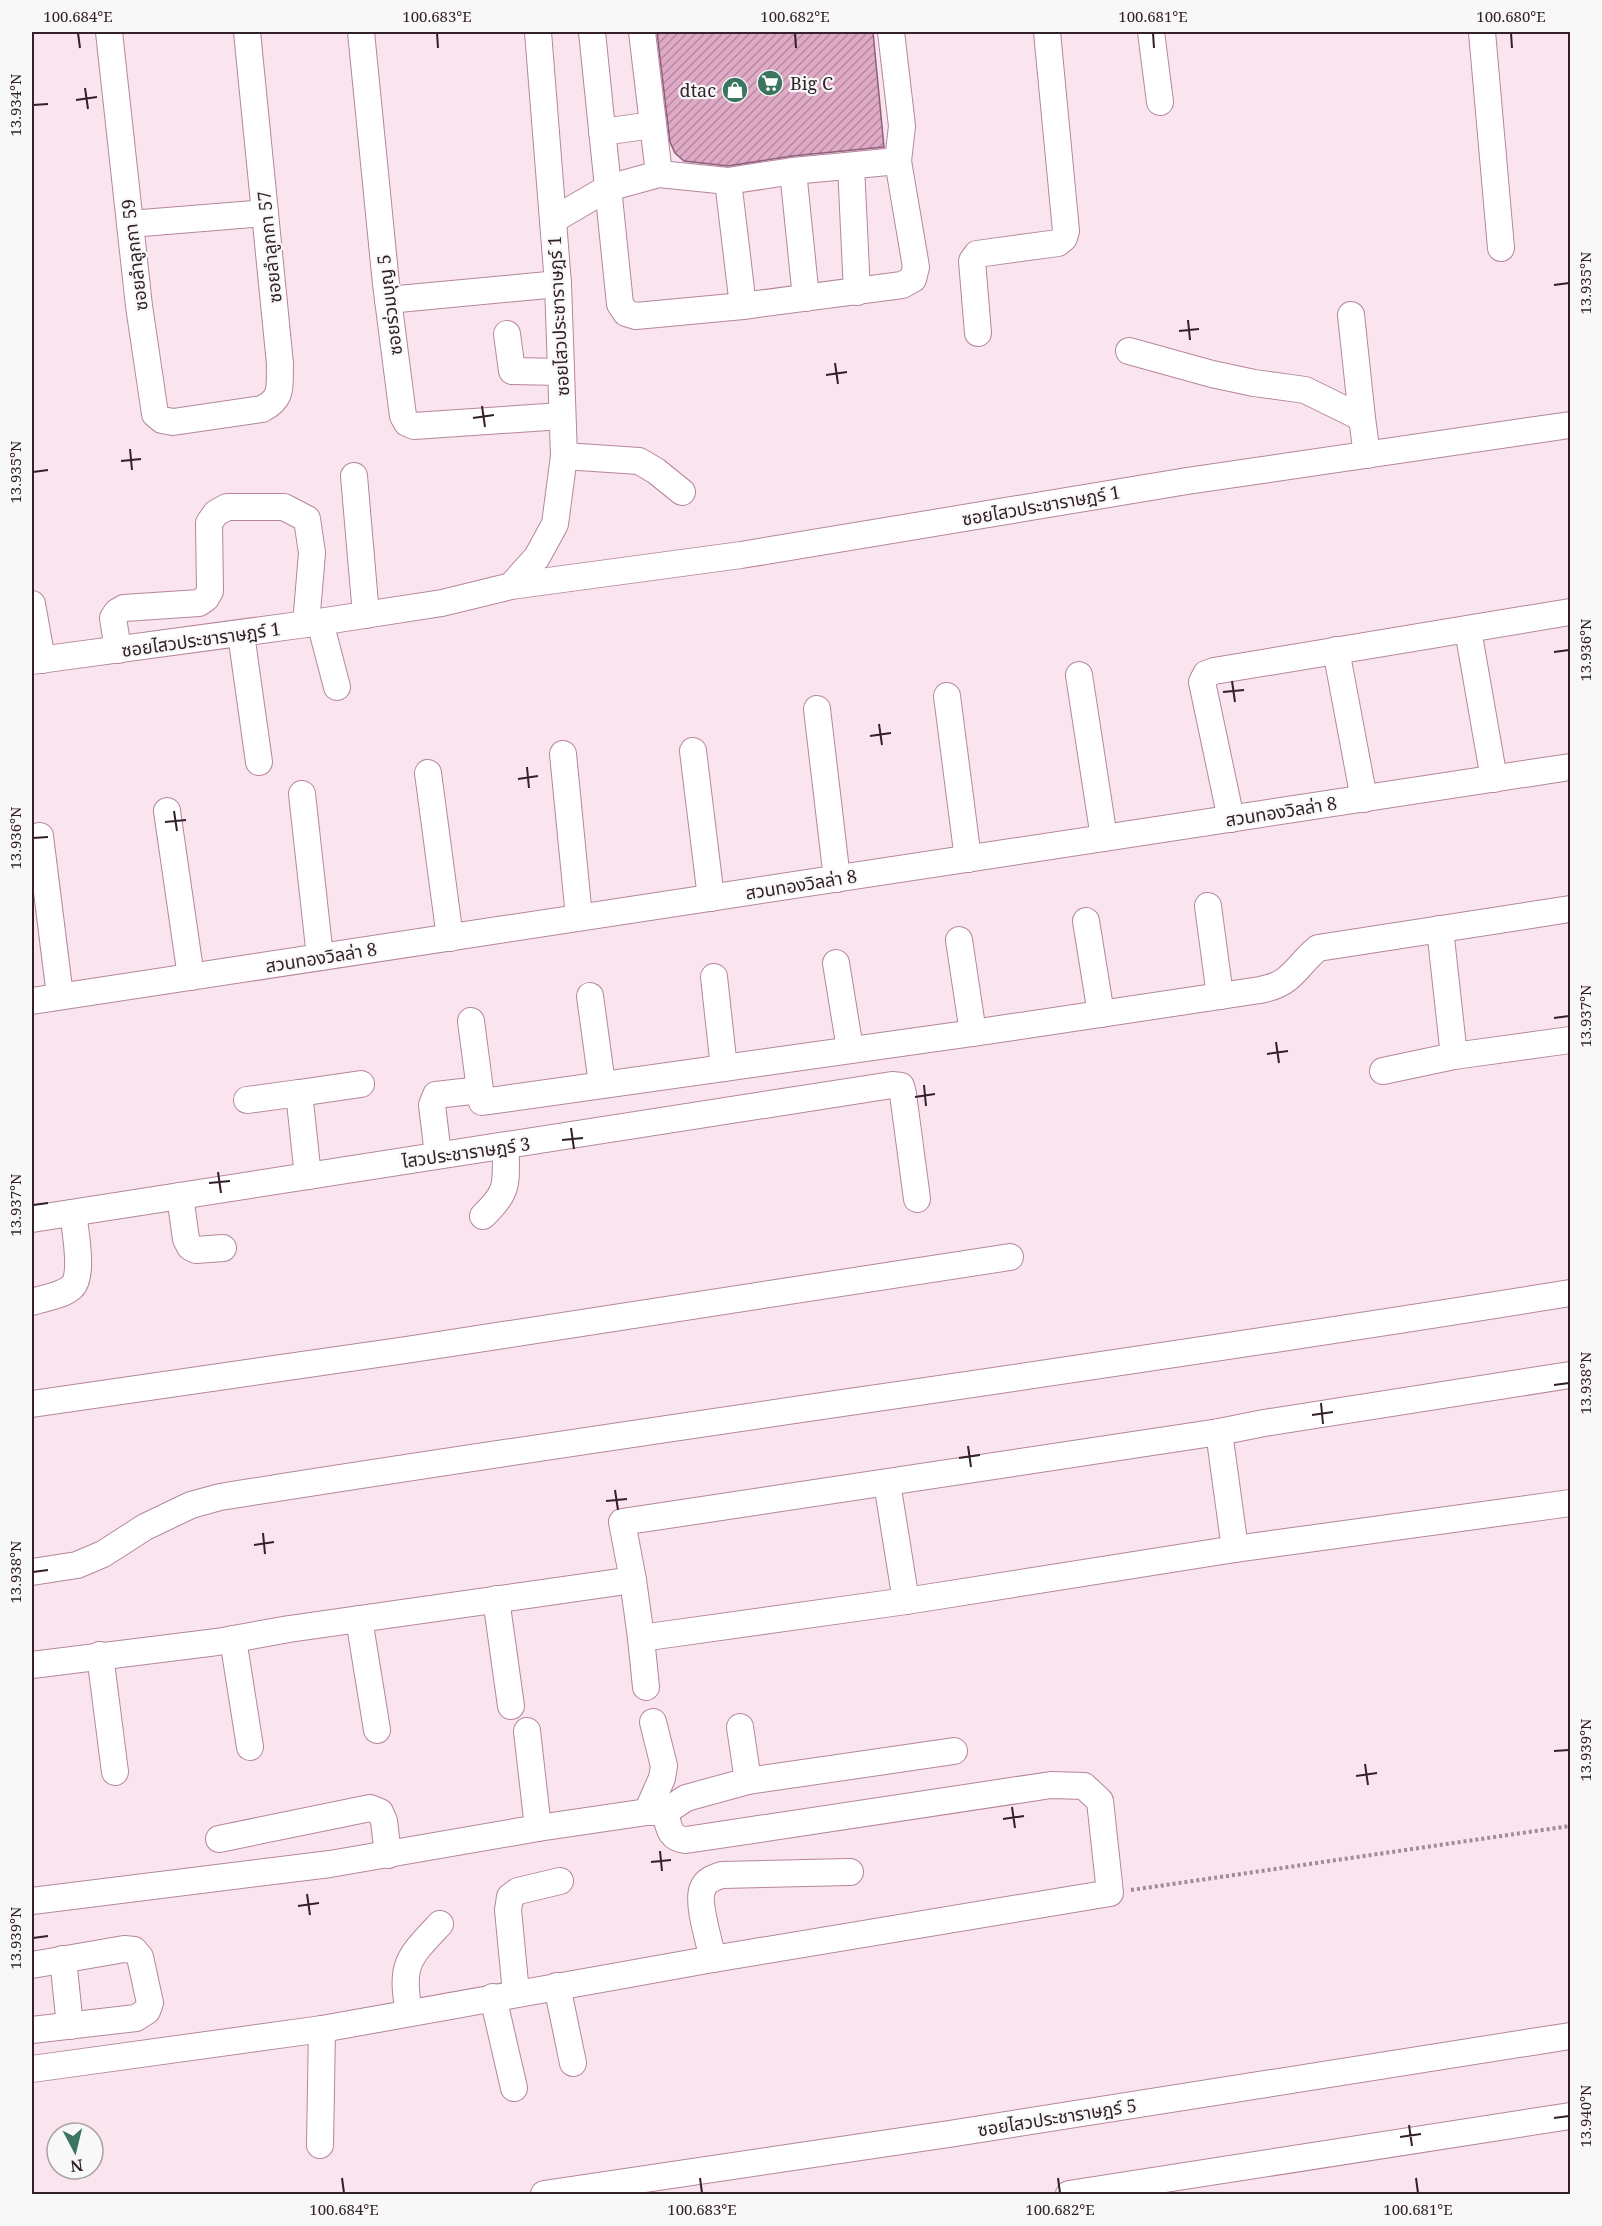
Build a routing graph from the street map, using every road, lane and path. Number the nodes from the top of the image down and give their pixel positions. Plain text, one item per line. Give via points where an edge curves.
1 (109, 32) edge
2 (247, 32) edge
3 (361, 32) edge
4 (538, 32) edge
5 (592, 32) edge
6 (642, 32) edge
7 (891, 32) edge
8 (1047, 32) edge
9 (1151, 32) edge
10 (1482, 32) edge
11 (1160, 102) dead end
12 (653, 124) junction
13 (602, 132) junction
14 (898, 161) junction
15 (851, 166) junction
16 (792, 171) junction
17 (659, 174) junction
18 (728, 181) junction
19 (608, 188) junction
20 (265, 213) junction
21 (553, 220) junction
22 (130, 224) junction
23 (1501, 248) dead end
24 (558, 284) junction
25 (857, 292) junction
26 (806, 298) junction
27 (388, 300) junction
28 (743, 306) junction
29 (1351, 315) dead end
30 (978, 333) dead end
31 (507, 334) dead end
32 (1129, 351) dead end
33 (561, 372) junction
34 (217, 416) joint
35 (562, 416) junction
36 (1362, 418) junction
37 (1570, 425) edge
38 (1367, 455) junction
39 (564, 456) junction
40 (354, 476) dead end
41 (682, 492) dead end
42 (511, 586) junction
43 (32, 604) edge
44 (1570, 612) edge
45 (366, 615) junction
46 (313, 623) junction
47 (1468, 630) junction
48 (241, 634) junction
49 (118, 650) junction
50 (1336, 650) junction
51 (37, 661) edge
52 (1079, 675) dead end
53 (337, 687) dead end
54 (947, 696) dead end
55 (817, 709) dead end
56 (693, 751) dead end
57 (563, 754) dead end
58 (259, 762) dead end
59 (1570, 767) edge
60 (428, 773) dead end
61 (1494, 779) junction
62 (302, 794) dead end
63 (1364, 799) junction
64 (167, 811) dead end
65 (1231, 819) junction
66 (40, 836) dead end
67 (1104, 838) junction
68 (968, 859) junction
69 (837, 879) junction
70 (711, 898) junction
71 (1208, 906) dead end
72 (1570, 909) edge
73 (579, 917) junction
74 (1086, 921) dead end
75 (1440, 928) junction
76 (450, 938) junction
77 (958, 940) dead end
78 (320, 957) junction
79 (836, 963) dead end
80 (191, 977) junction
81 (714, 977) dead end
82 (60, 996) junction
83 (590, 996) dead end
84 (1220, 996) junction
85 (32, 1001) edge
86 (1101, 1014) junction
87 (471, 1021) dead end
88 (973, 1033) junction
89 (1570, 1040) edge
90 (850, 1049) junction
91 (1454, 1056) junction
92 (724, 1068) junction
93 (1383, 1071) dead end
94 (361, 1084) dead end
95 (602, 1084) junction
96 (480, 1090) junction
97 (299, 1092) junction
98 (247, 1100) dead end
99 (506, 1147) junction
100 (438, 1155) junction
101 (308, 1176) junction
102 (180, 1196) junction
103 (917, 1199) dead end
104 (73, 1213) junction
105 (483, 1216) dead end
106 (32, 1219) edge
107 (224, 1248) dead end
108 (1010, 1257) dead end
109 (1570, 1293) edge
110 (32, 1302) edge
111 (1570, 1375) edge
112 (32, 1404) edge
113 (1219, 1432) junction
114 (887, 1483) junction
115 (1570, 1503) edge
116 (1235, 1549) junction
117 (32, 1572) edge
118 (633, 1580) junction
119 (496, 1599) junction
120 (906, 1601) junction
121 (359, 1619) junction
122 (642, 1638) junction
123 (233, 1639) junction
124 (100, 1655) junction
125 (32, 1665) edge
126 (646, 1687) dead end
127 (511, 1706) dead end
128 (652, 1722) dead end
129 (740, 1727) dead end
130 (377, 1730) dead end
131 (526, 1731) dead end
132 (250, 1747) dead end
133 (954, 1751) dead end
134 (115, 1772) dead end
135 (748, 1781) junction
136 (656, 1812) junction
137 (1570, 1826) edge
138 (538, 1828) junction
139 (219, 1839) dead end
140 (388, 1855) junction
141 (850, 1872) dead end
142 (560, 1881) dead end
143 (1110, 1893) junction
144 (32, 1901) edge
145 (440, 1924) dead end
146 (63, 1959) junction
147 (713, 1959) junction
148 (32, 1965) edge
149 (557, 1986) junction
150 (504, 1995) junction
151 (409, 2012) junction
152 (70, 2026) junction
153 (322, 2029) junction
154 (32, 2030) edge
155 (1570, 2036) edge
156 (573, 2063) dead end
157 (32, 2069) edge
158 (514, 2088) dead end
159 (1570, 2116) edge
160 (320, 2145) dead end
161 (544, 2194) edge
162 (1069, 2194) edge

1 - 22 street, ซอยลำลูกกา 59
2 - 20 street, ซอยลำลูกกา 57
3 - 27 street, ซอยร่วมบุญ 5
4 - 21 street, ซอยไสวประชาราษฎร์ 1
5 - 13 street
6 - 12 street
7 - 14 street via 902,126
8 - 30 street via 1066,231 1058,243 974,257
9 - 11 street
10 - 23 street
12 - 13 street
12 - 17 street
13 - 19 street
14 - 15 street
14 - 25 street via 916,267 913,279 902,285
15 - 16 street
15 - 25 street
16 - 18 street
16 - 26 street
17 - 18 street
17 - 19 street
18 - 28 street
19 - 21 street
19 - 28 street via 620,304 626,313 636,316
20 - 22 street
20 - 34 street, ซอยลำลูกกา 57 via 280,364 279,395 273,404 262,409
21 - 24 street, ซอยไสวประชาราษฎร์ 1
22 - 34 street, ซอยลำลูกกา 59 via 155,414 173,422
24 - 27 street
24 - 33 street, ซอยไสวประชาราษฎร์ 1
25 - 26 street
26 - 28 street
27 - 35 street, ซอยร่วมบุญ 5 via 407,423 414,426
29 - 36 street
31 - 33 street via 512,371
32 - 36 street via 1212,374 1305,390
33 - 35 street, ซอยไสวประชาราษฎร์ 1
35 - 39 street, ซอยไสวประชาราษฎร์ 1
36 - 38 street
37 - 38 street, ซอยไสวประชาราษฎร์ 1
38 - 42 street, ซอยไสวประชาราษฎร์ 1 via 741,555
39 - 41 street via 639,461
39 - 42 street, ซอยไสวประชาราษฎร์ 1 via 555,524 537,557
40 - 45 street
42 - 45 street, ซอยไสวประชาราษฎร์ 1 via 442,603
43 - 51 street
44 - 47 street
45 - 46 street, ซอยไสวประชาราษฎร์ 1
46 - 48 street, ซอยไสวประชาราษฎร์ 1
46 - 49 street via 307,519 284,507 227,507 209,523 210,591 206,598 199,603 124,608 117,612 113,618
46 - 53 street
47 - 50 street
47 - 61 street
48 - 49 street, ซอยไสวประชาราษฎร์ 1
48 - 58 street
49 - 51 street, ซอยไสวประชาราษฎร์ 1
50 - 63 street
50 - 65 street via 1206,674 1202,682
52 - 67 street
54 - 68 street
55 - 69 street
56 - 70 street
57 - 73 street
59 - 61 street, สวนทองวิลล่า 8
60 - 76 street
61 - 63 street, สวนทองวิลล่า 8
62 - 78 street
63 - 65 street, สวนทองวิลล่า 8
64 - 80 street
65 - 67 street, สวนทองวิลล่า 8
66 - 82 street
67 - 68 street, สวนทองวิลล่า 8
68 - 69 street, สวนทองวิลล่า 8
69 - 70 street, สวนทองวิลล่า 8
70 - 73 street, สวนทองวิลล่า 8
71 - 84 street
72 - 75 street
73 - 76 street, สวนทองวิลล่า 8
74 - 86 street
75 - 84 street via 1318,948 1291,977 1275,987
75 - 91 street
76 - 78 street, สวนทองวิลล่า 8
77 - 88 street
78 - 80 street, สวนทองวิลล่า 8
79 - 90 street
80 - 82 street, สวนทองวิลล่า 8
81 - 92 street
82 - 85 street, สวนทองวิลล่า 8
83 - 95 street
84 - 86 street
86 - 88 street
87 - 96 street
88 - 90 street
89 - 91 street
90 - 92 street
91 - 93 street
92 - 95 street
94 - 97 street
95 - 96 street via 482,1102
96 - 100 street via 436,1095 432,1105
97 - 98 street
97 - 101 street
99 - 100 street, ไสวประชาราษฎร์ 3
99 - 103 street, ไสวประชาราษฎร์ 3 via 901,1086
99 - 105 street via 504,1190 500,1200
100 - 101 street, ไสวประชาราษฎร์ 3
101 - 102 street, ไสวประชาราษฎร์ 3
102 - 104 street, ไสวประชาราษฎร์ 3
102 - 107 street via 190,1247
104 - 106 street, ไสวประชาราษฎร์ 3
104 - 110 street via 79,1274 73,1286
108 - 112 street
109 - 117 street via 220,1497 190,1505 76,1565
111 - 113 street
113 - 114 street
113 - 116 street
114 - 118 street via 622,1522
114 - 120 street
115 - 116 street
116 - 120 street
118 - 119 street
118 - 122 street
119 - 121 street
119 - 127 street
120 - 122 street
121 - 123 street
121 - 130 street
122 - 126 street
123 - 124 street
123 - 132 street
124 - 125 street
124 - 134 street
128 - 136 street via 664,1766
129 - 135 street
131 - 138 street
133 - 135 street
135 - 136 street via 686,1798
136 - 138 street
136 - 143 street via 671,1835 686,1840 1051,1785 1084,1786 1100,1801
137 - 143 path
138 - 140 street
139 - 140 street via 369,1808 380,1812 384,1821
140 - 144 street
141 - 147 street via 711,1878 703,1887 701,1900
142 - 150 street via 518,1891 510,1897
143 - 147 street
145 - 151 street via 413,1953 406,1968
146 - 148 street
146 - 152 street
146 - 152 street via 135,1950 150,2003 147,2011 136,2018
147 - 149 street
149 - 150 street
149 - 156 street
150 - 151 street
150 - 158 street
151 - 153 street
152 - 154 street
153 - 157 street
153 - 160 street
155 - 161 street, ซอยไสวประชาราษฎร์ 5
159 - 162 street

